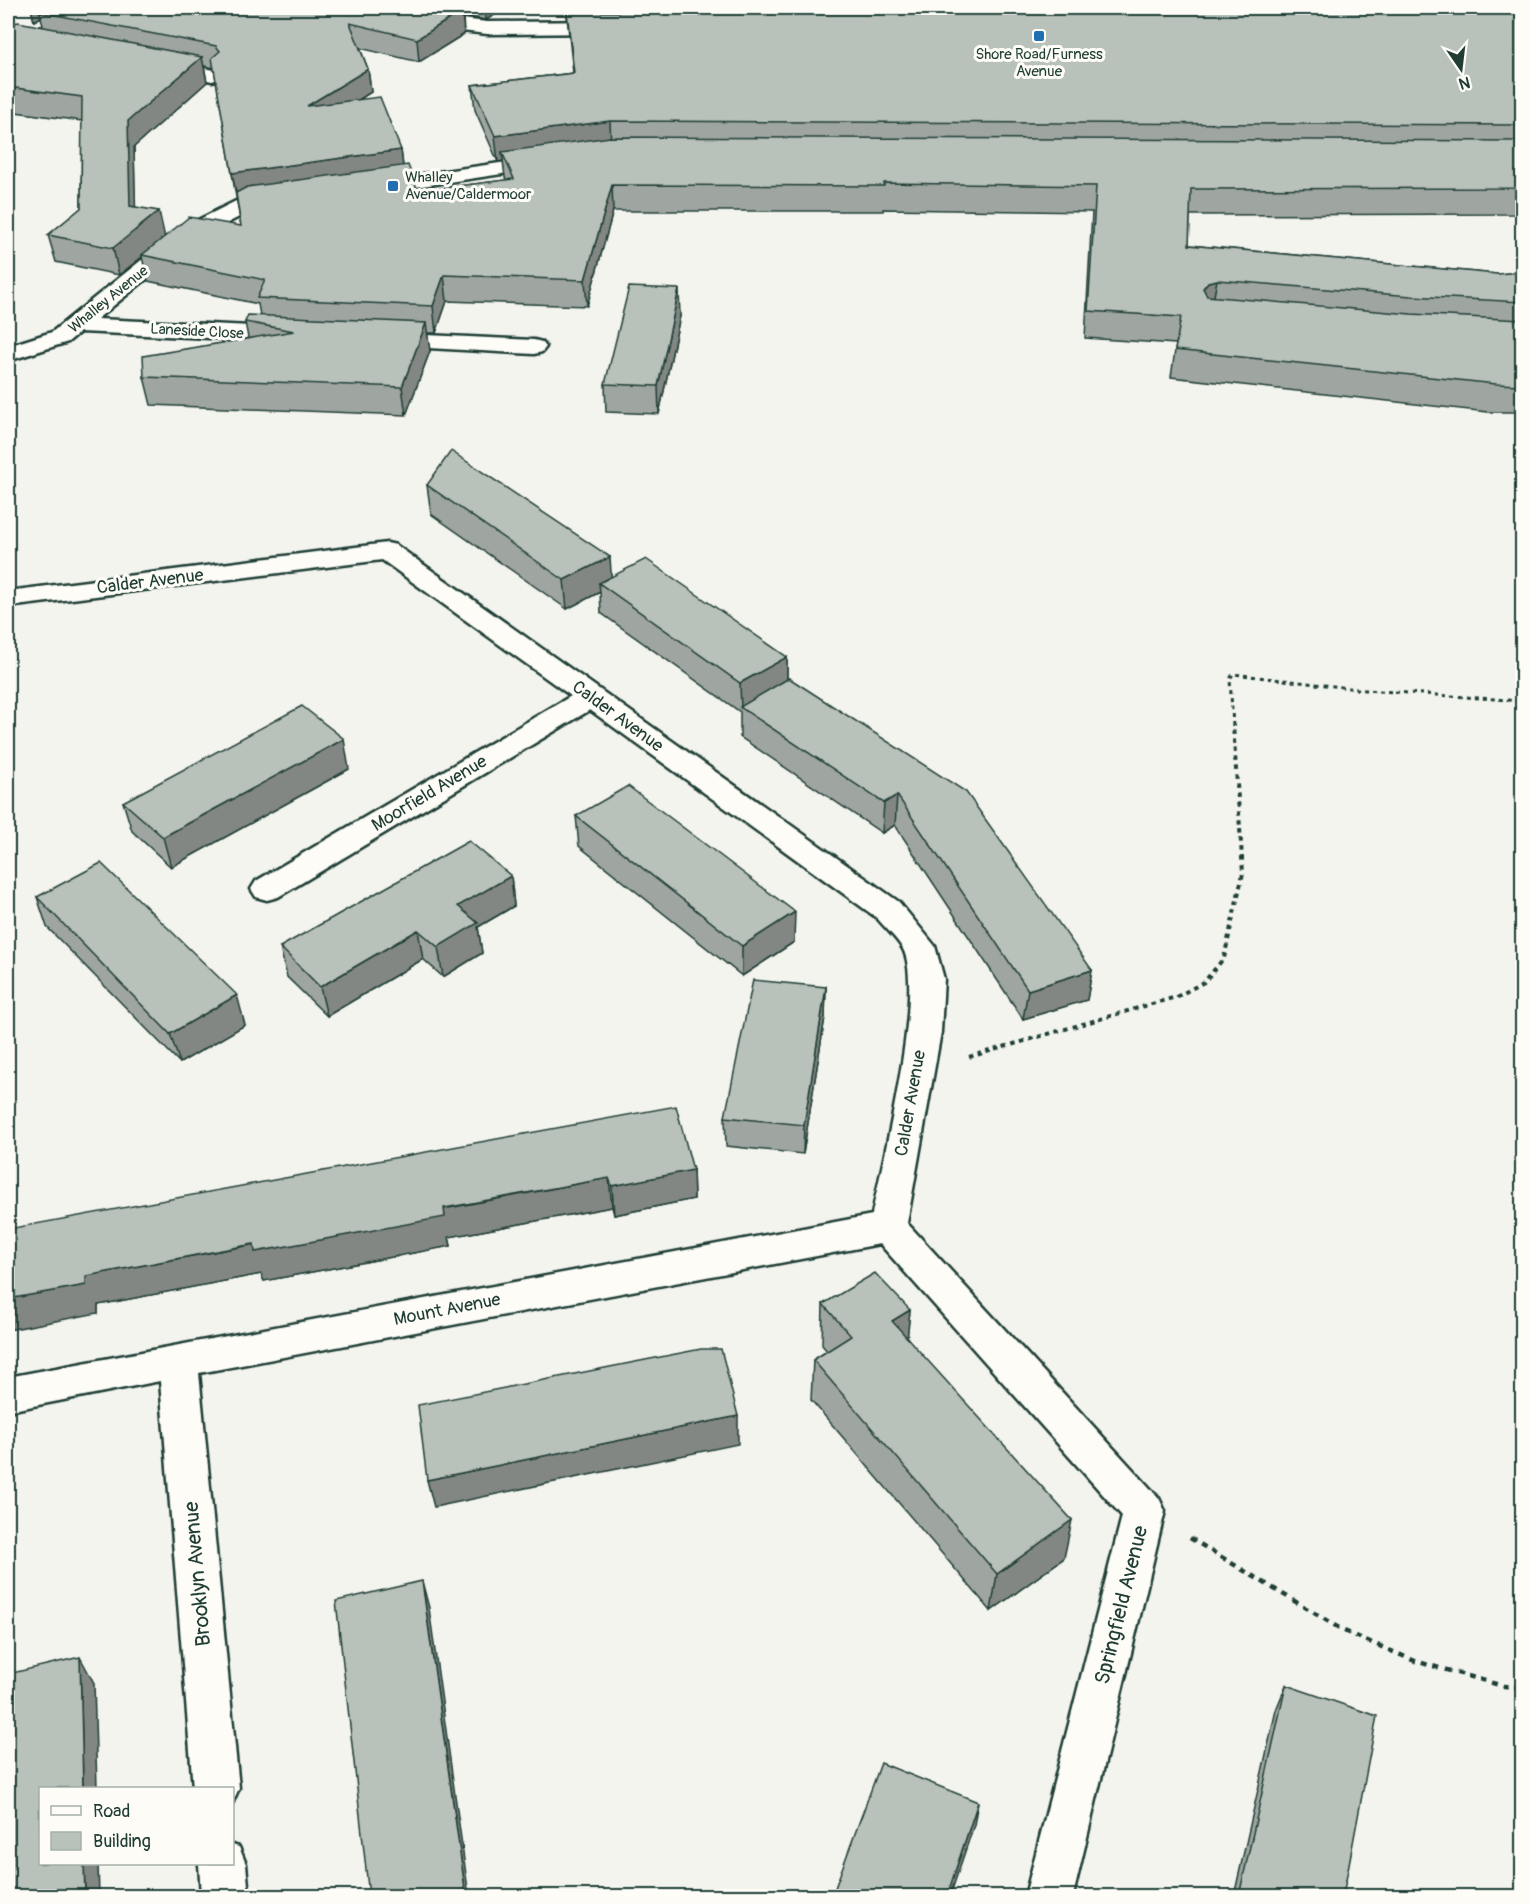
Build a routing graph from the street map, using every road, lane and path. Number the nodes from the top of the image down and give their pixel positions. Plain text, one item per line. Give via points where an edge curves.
1 (363, 8) edge
2 (630, 27) edge
3 (146, 62) edge
4 (212, 75) edge
5 (564, 160) edge
6 (352, 190) edge
7 (305, 197) edge
8 (76, 325) junction
9 (311, 336) edge
10 (358, 339) edge
11 (534, 347) dead end
12 (8, 354) edge
13 (8, 598) edge
14 (591, 697) junction
15 (1522, 701) edge
16 (267, 889) dead end
17 (918, 1060) junction
18 (888, 1227) junction
19 (178, 1360) junction
20 (8, 1394) edge
21 (1144, 1511) junction
22 (1522, 1687) edge
23 (216, 1787) edge
24 (222, 1865) edge
25 (225, 1896) edge
26 (1049, 1896) edge

1 - 2 street via 411,19 487,28
3 - 4 street
5 - 6 street
7 - 8 street, Whalley Avenue via 246,205 188,234
8 - 9 street, Laneside Close
8 - 12 street, Whalley Avenue via 60,337
10 - 11 street
13 - 14 street, Calder Avenue via 387,551
14 - 16 street, Moorfield Avenue
14 - 17 street, Calder Avenue via 888,909 919,946 927,979
15 - 17 path via 1366,690 1233,674 1230,679 1243,873 1224,958 1204,982 1176,997 952,1062
17 - 18 street, Calder Avenue
18 - 19 street, Mount Avenue
18 - 21 street, Springfield Avenue
19 - 20 street, Mount Avenue
19 - 23 street, Brooklyn Avenue
21 - 22 path via 1344,1631 1415,1661 1503,1686
21 - 26 street, Springfield Avenue
24 - 25 street

